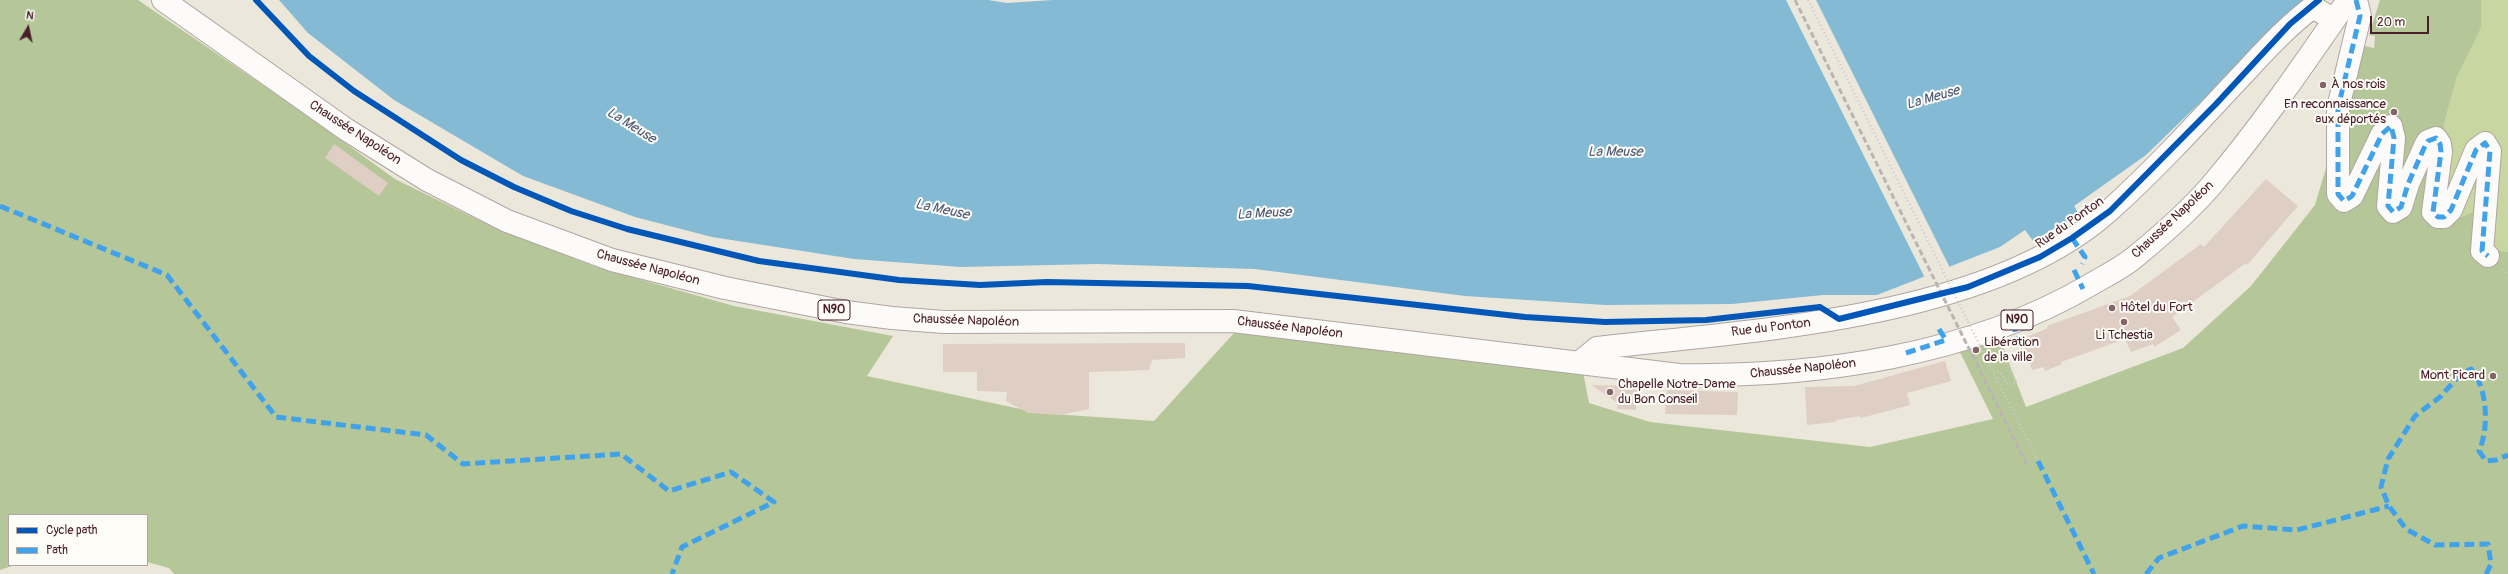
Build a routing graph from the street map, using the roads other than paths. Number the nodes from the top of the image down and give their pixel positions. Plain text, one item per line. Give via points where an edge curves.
1 (163, 0) edge
2 (2348, 0) edge
3 (2356, 0) edge
4 (2334, 20) junction
5 (2488, 256) dead end
6 (1580, 362) junction

1 - 6 main road, Chaussée Napoléon / N90 via 347,130 427,180 506,221 612,260 725,288 846,312 892,318 952,322 1233,320
2 - 4 main road, Chaussée Napoléon / N90
3 - 5 main road via 2360,16 2338,108 2338,194 2344,201 2352,196 2382,134 2391,126 2394,138 2388,206 2393,212 2401,207 2425,146 2428,141 2436,138 2441,152 2433,212 2438,218 2444,217 2451,210 2476,150 2485,143 2490,151 2482,251
4 - 6 main road, Rue du Ponton via 2313,7 2290,24 2216,104 2110,211 2040,258 1968,287 1886,309 1809,324 1597,348
4 - 6 main road, Chaussée Napoléon / N90 via 2215,182 2133,259 2065,299 2013,322 1954,341 1853,365 1722,376 1679,375

